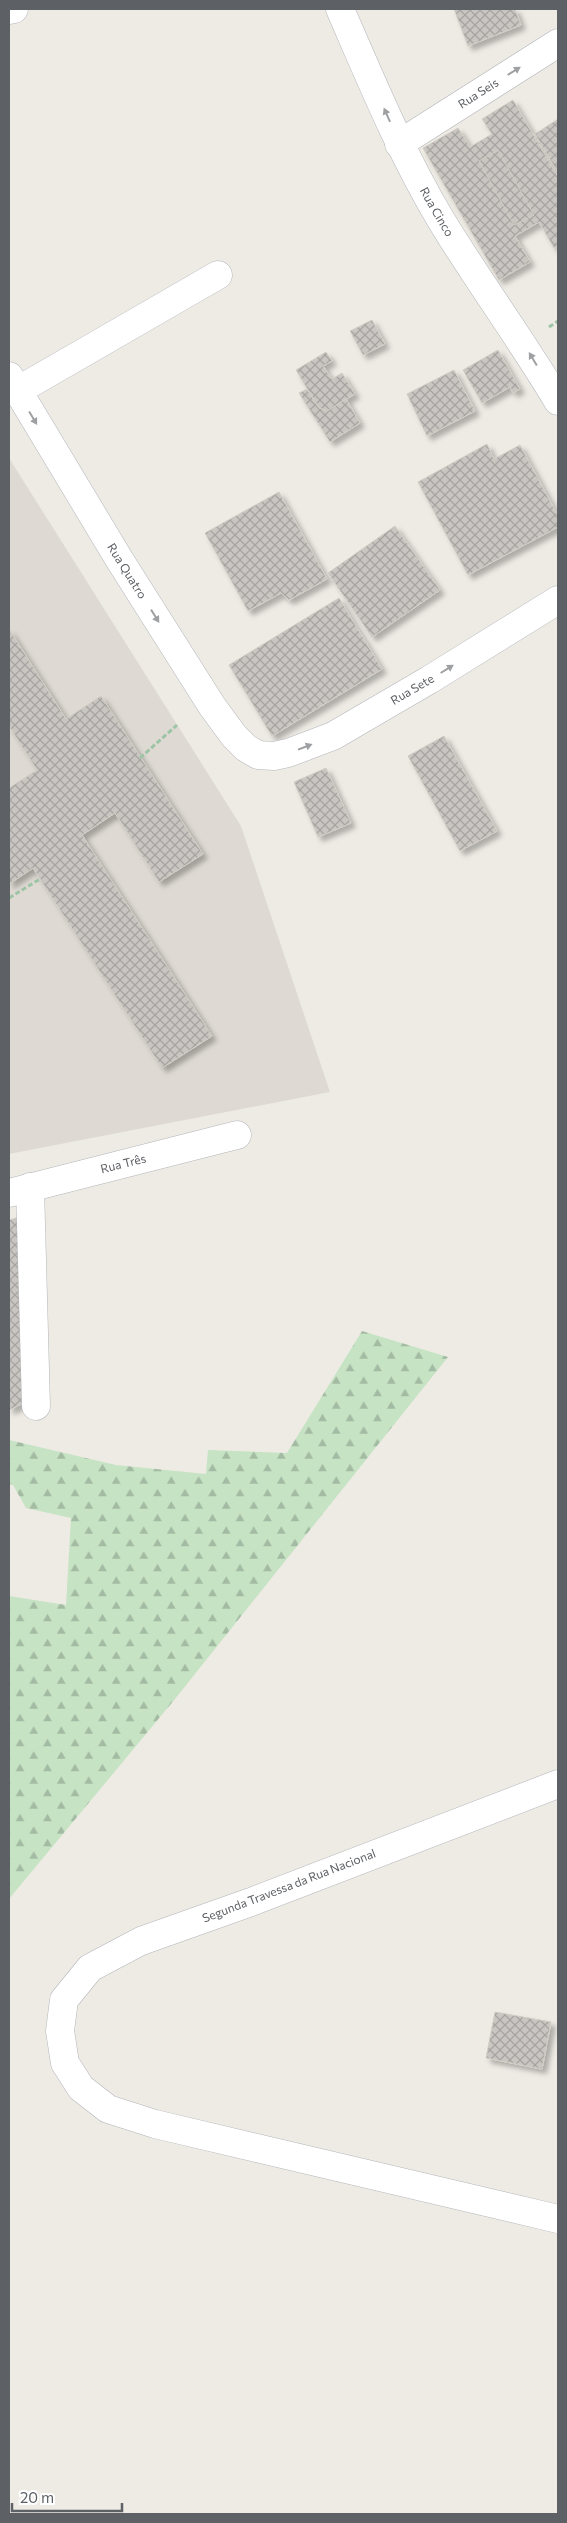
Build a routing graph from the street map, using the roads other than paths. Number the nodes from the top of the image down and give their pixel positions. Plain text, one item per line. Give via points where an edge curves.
1 (14, 9) edge
2 (340, 9) edge
3 (9, 10) edge
4 (558, 43) edge
5 (399, 144) junction
6 (218, 275) dead end
7 (13, 384) edge
8 (558, 401) edge
9 (558, 600) edge
10 (258, 754) joint
11 (237, 1135) dead end
12 (19, 1190) edge
13 (36, 1406) dead end
14 (558, 1784) edge
15 (558, 2219) edge

1 - 3 street
5 -> 2 street, Rua Cinco
5 -> 4 street, Rua Seis
8 -> 5 street, Rua Cinco via 442,220
6 - 7 street
7 -> 10 street, Rua Quatro via 212,706 234,736
10 -> 9 street, Rua Sete via 274,756 288,753 333,736
11 - 12 street, Rua Três
12 - 13 street
14 - 15 street, Segunda Travessa da Rua Nacional via 141,1941 90,1968 64,2000 60,2031 66,2063 81,2088 108,2109 155,2124

